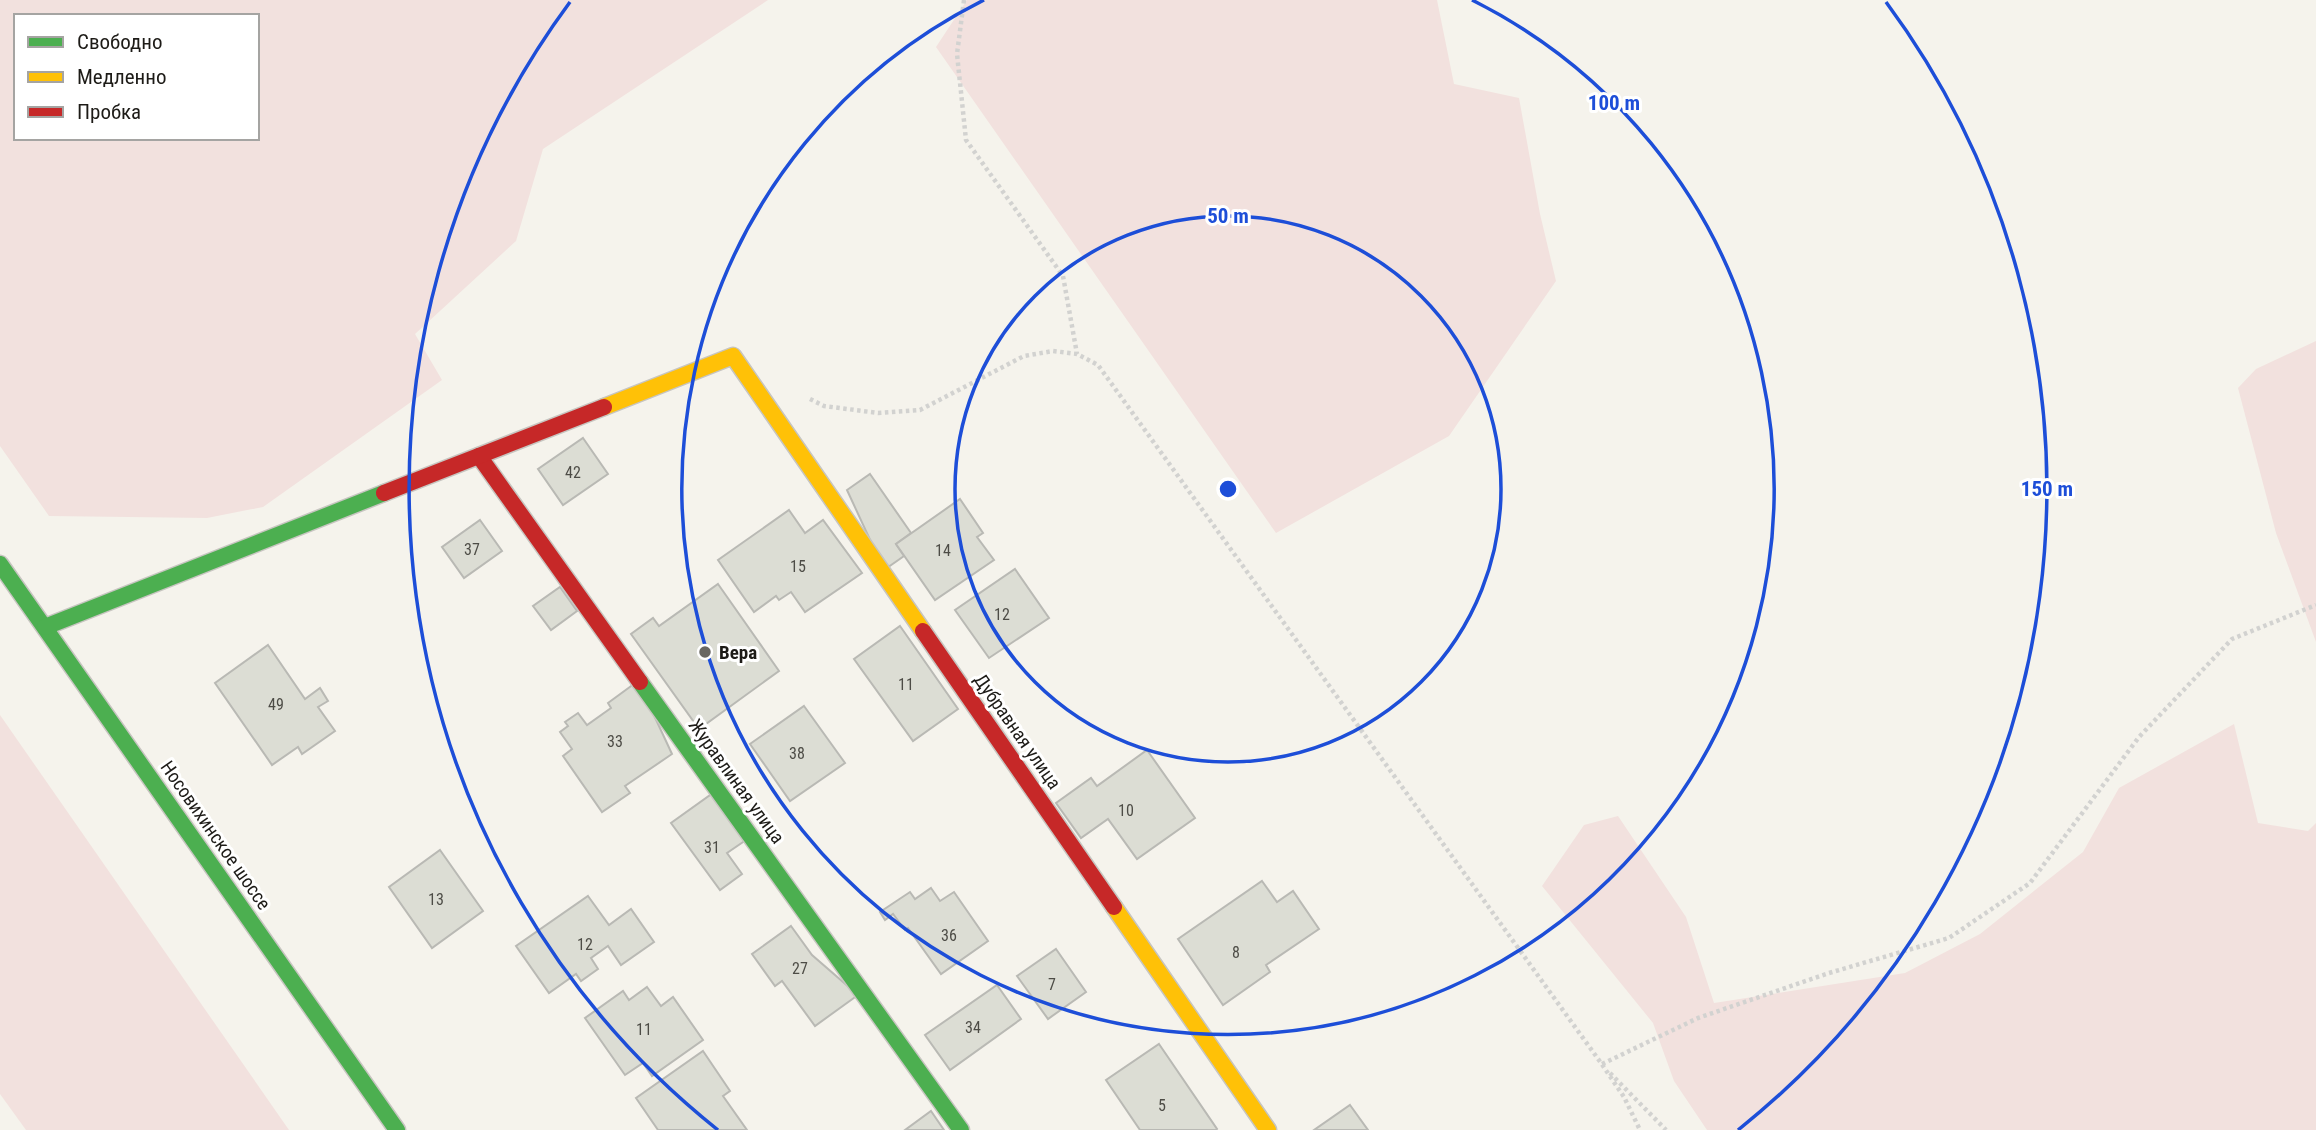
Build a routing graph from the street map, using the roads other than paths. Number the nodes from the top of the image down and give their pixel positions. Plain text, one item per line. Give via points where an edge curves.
1 (479, 456) junction
2 (0, 564) edge
3 (45, 627) junction
4 (397, 1130) edge
5 (961, 1130) edge
6 (1268, 1130) edge

1 - 3 street
1 - 5 street, Журавлиная улица
1 - 6 street, Дубравная улица via 733,355
2 - 3 street, Носовихинское шоссе
3 - 4 street, Носовихинское шоссе

